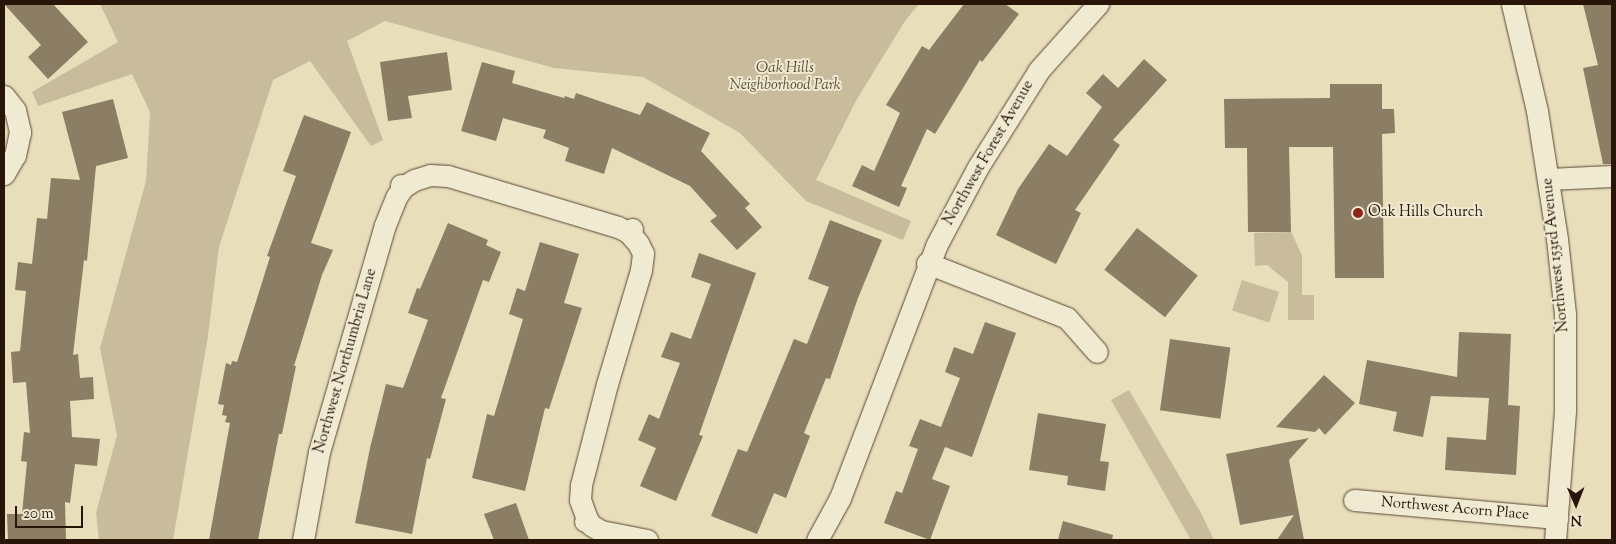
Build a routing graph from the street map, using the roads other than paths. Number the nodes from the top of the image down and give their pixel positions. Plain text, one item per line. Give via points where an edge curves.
1 (1098, 4) edge
2 (1512, 4) edge
3 (4, 96) edge
4 (4, 174) edge
5 (1612, 176) edge
6 (1548, 179) junction
7 (928, 263) junction
8 (1097, 352) dead end
9 (1354, 500) dead end
10 (1557, 518) junction
11 (303, 540) edge
12 (647, 540) edge
13 (817, 540) edge
14 (1555, 540) edge

1 - 7 street, Northwest Forest Avenue via 1039,70 1018,100 978,167
2 - 6 street, Northwest 153rd Avenue via 1537,111
3 - 4 street via 15,110 20,132 15,155
5 - 6 street
6 - 10 street, Northwest 153rd Avenue via 1565,314 1565,411
7 - 8 street via 1067,318
7 - 13 street, Northwest Forest Avenue via 840,498
9 - 10 street, Northwest Acorn Place
10 - 14 street, Northwest 153rd Avenue
11 - 12 street, Northwest Northumbria Lane via 325,433 385,225 402,186 430,175 448,176 630,230 638,243 642,270 607,384 580,500 586,520 601,531

